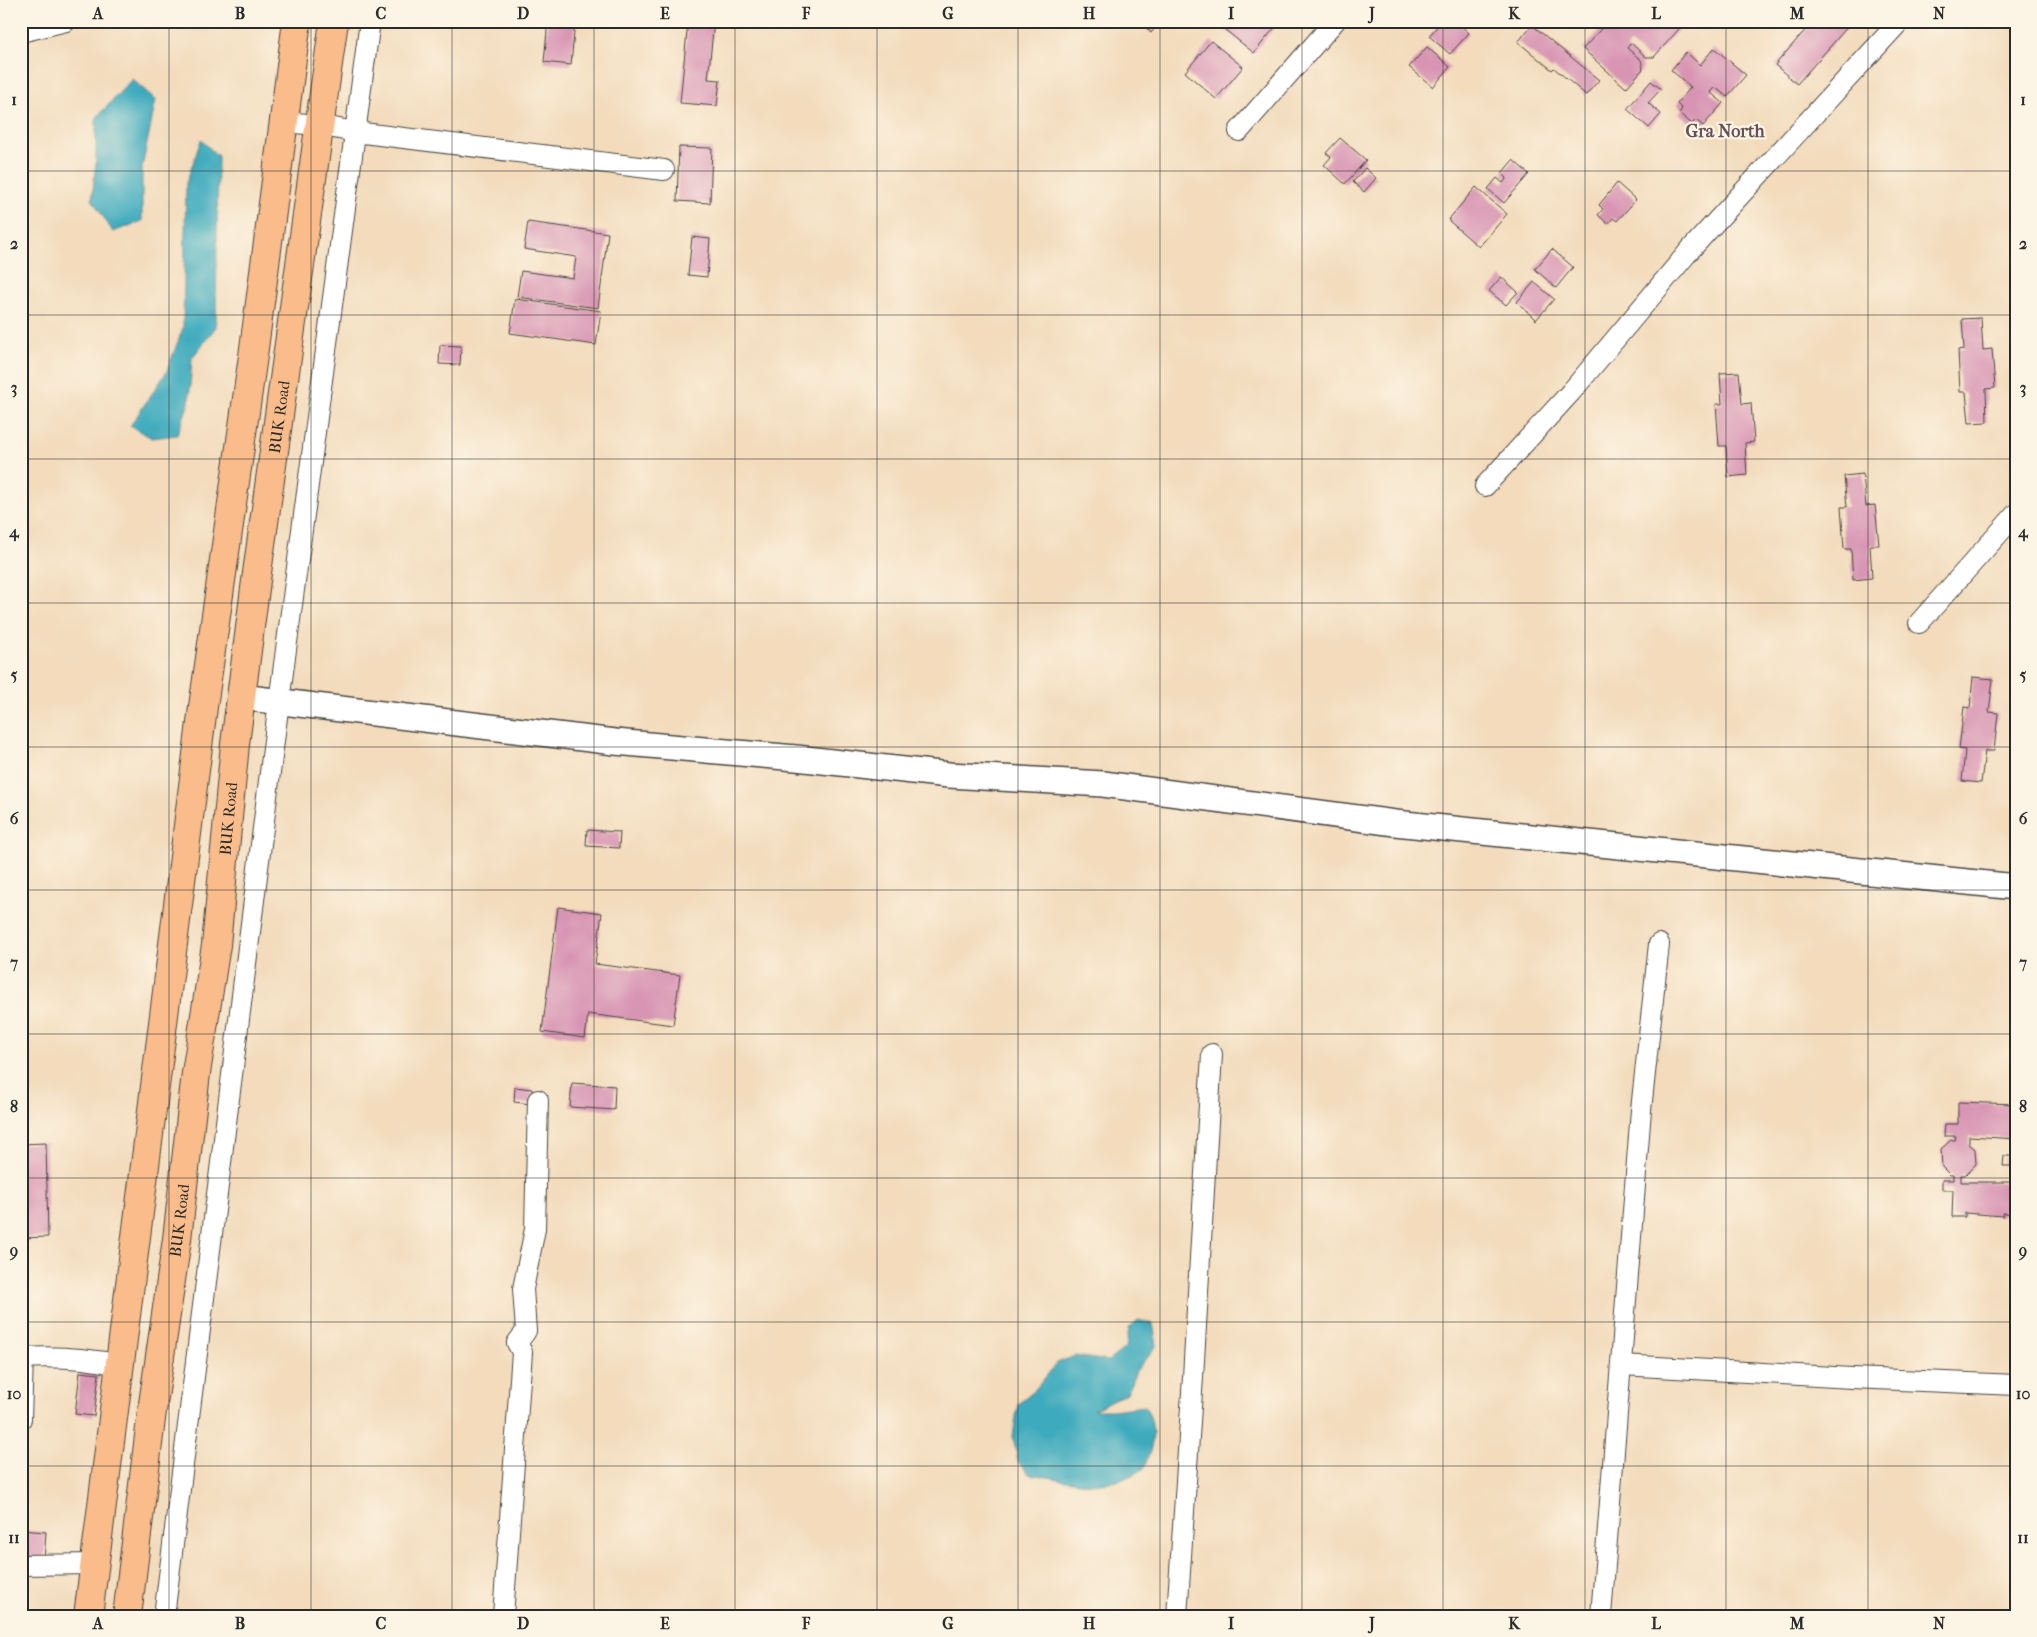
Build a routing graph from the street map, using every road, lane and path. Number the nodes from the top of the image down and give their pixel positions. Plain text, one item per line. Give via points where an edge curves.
1 (66, 21) edge
2 (297, 21) edge
3 (334, 21) edge
4 (370, 21) edge
5 (1335, 21) edge
6 (1900, 21) edge
7 (21, 32) edge
8 (284, 122) junction
9 (318, 125) junction
10 (1239, 131) dead end
11 (355, 132) junction
12 (664, 170) dead end
13 (1485, 486) dead end
14 (2016, 514) edge
15 (1919, 623) dead end
16 (241, 702) junction
17 (278, 709) junction
18 (2016, 887) edge
19 (1659, 944) dead end
20 (1212, 1054) dead end
21 (538, 1100) dead end
22 (22, 1358) edge
23 (120, 1365) junction
24 (1621, 1365) junction
25 (2016, 1385) edge
26 (21, 1420) edge
27 (21, 1564) edge
28 (96, 1564) junction
29 (88, 1616) edge
30 (127, 1616) edge
31 (164, 1616) edge
32 (503, 1616) edge
33 (1177, 1616) edge
34 (1601, 1616) edge

1 - 7 street
2 - 8 main road, BUK Road
3 - 9 main road, BUK Road
4 - 11 street
5 - 10 street
6 - 13 street via 1690,250 1572,392
8 - 9 street
8 - 23 main road, BUK Road via 203,707
9 - 11 street
9 - 16 main road, BUK Road
11 - 12 street
11 - 17 street
14 - 15 street
16 - 17 street
16 - 30 main road, BUK Road via 216,945 196,1073
17 - 18 street via 796,758 949,776 1103,784 1395,823
17 - 31 street
19 - 24 street via 1641,1110
20 - 33 street
21 - 32 street via 535,1229 523,1288 526,1332 517,1343 522,1352
22 - 23 street via 66,1357
22 - 26 street
23 - 28 main road, BUK Road
24 - 25 street
24 - 34 street
27 - 28 street
28 - 29 main road, BUK Road

